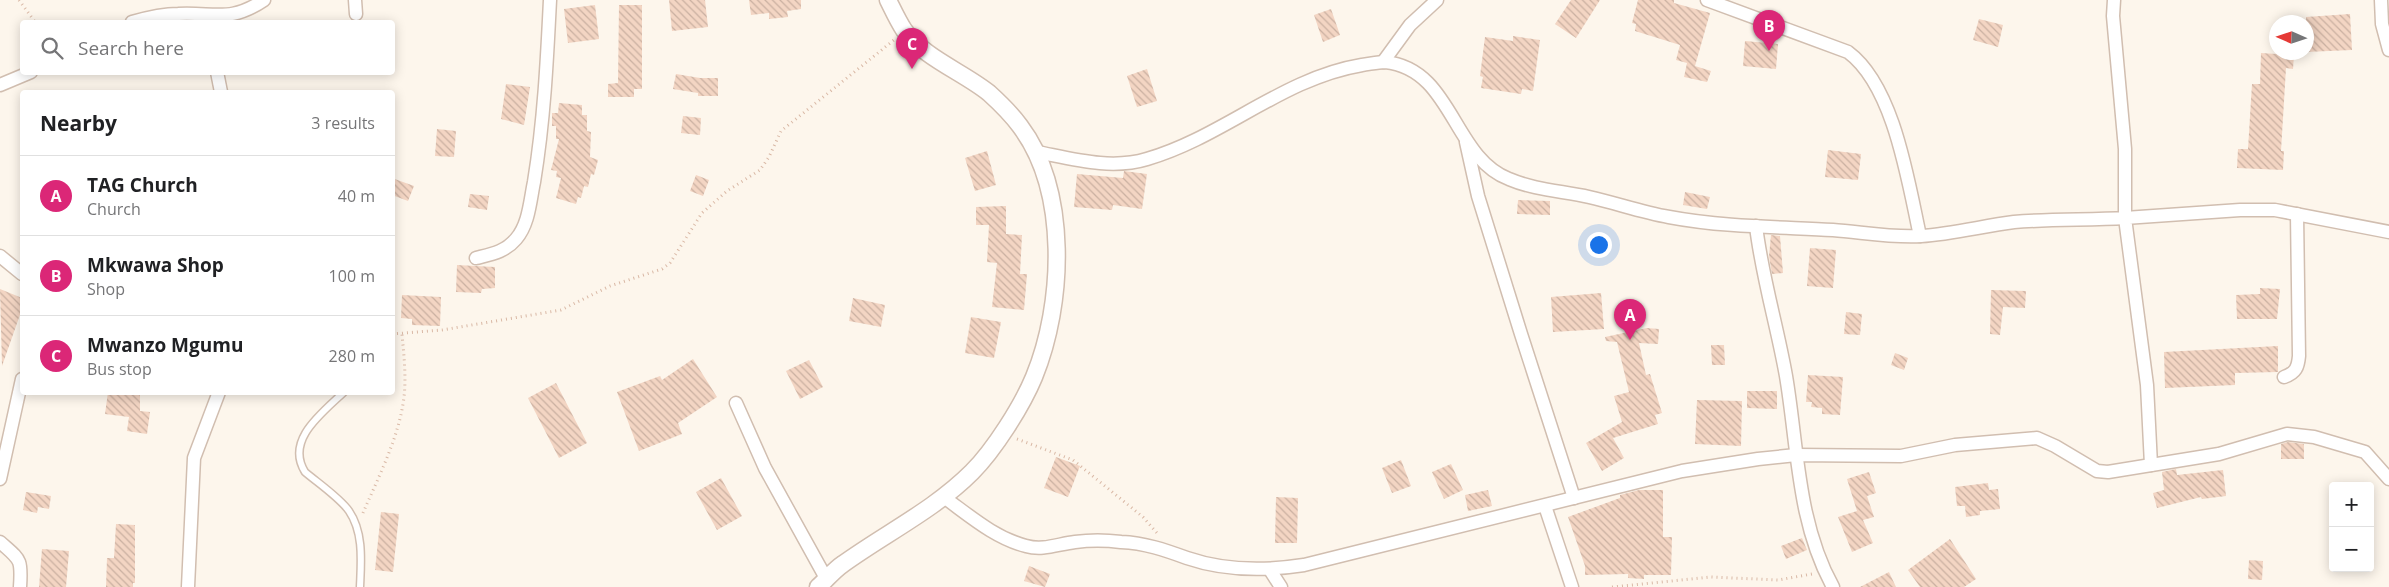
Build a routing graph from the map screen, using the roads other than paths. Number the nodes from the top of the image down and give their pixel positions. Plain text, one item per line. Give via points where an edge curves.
1 (264, 0) edge
2 (355, 0) edge
3 (550, 0) edge
4 (888, 0) edge
5 (1437, 0) edge
6 (1707, 0) edge
7 (2114, 0) edge
8 (2381, 0) edge
9 (356, 14) dead end
10 (212, 19) edge
11 (139, 20) edge
12 (2389, 50) edge
13 (1383, 62) junction
14 (24, 75) edge
15 (218, 75) edge
16 (0, 85) edge
17 (221, 90) edge
18 (1465, 140) junction
19 (1037, 152) junction
20 (2297, 214) junction
21 (2125, 218) junction
22 (1756, 226) junction
23 (2389, 232) edge
24 (1920, 236) junction
25 (0, 256) edge
26 (476, 258) dead end
27 (20, 272) edge
28 (2284, 377) dead end
29 (20, 388) edge
30 (218, 395) edge
31 (341, 395) edge
32 (736, 403) dead end
33 (1796, 455) junction
34 (2151, 465) junction
35 (0, 479) edge
36 (2389, 479) edge
37 (945, 498) junction
38 (1574, 498) junction
39 (1545, 506) junction
40 (0, 542) edge
41 (1270, 570) junction
42 (822, 583) edge
43 (20, 587) edge
44 (188, 587) edge
45 (360, 587) edge
46 (1281, 587) edge
47 (1572, 587) edge
48 (1833, 587) edge

1 - 10 street via 249,10
2 - 9 street
3 - 26 street via 542,131 525,224 504,251
4 - 19 street via 905,31 931,54 989,94 1019,125
5 - 13 street via 1410,25
6 - 24 street via 1848,52 1860,61 1888,109
7 - 21 street via 2125,149
8 - 12 street via 2382,24
10 - 11 street via 178,14
13 - 18 street via 1403,66 1430,83 1452,114
13 - 19 street via 1349,67 1314,78 1199,137 1147,159 1091,163
14 - 16 street
15 - 17 street
18 - 22 street via 1484,164 1506,179 1539,189 1589,197 1672,218
18 - 38 street via 1478,196
19 - 37 street via 1051,191 1055,231 1056,280 1049,329 1034,378 1002,434 974,471
20 - 21 street via 2240,210
20 - 23 street
20 - 28 street via 2299,356 2298,367
21 - 24 street via 2037,220
21 - 34 street via 2147,385
22 - 24 street
22 - 33 street via 1780,344
25 - 27 street
29 - 35 street
30 - 44 street via 194,458
31 - 45 lane via 300,440 300,465 349,510 357,527 362,556
32 - 42 street
33 - 34 street via 1900,456 1955,445 2037,438 2097,471
33 - 38 street via 1713,465
33 - 48 street via 1804,508
34 - 36 street via 2220,454 2287,434 2314,436 2365,452
37 - 41 street via 1000,537 1027,547 1048,548 1098,540 1144,544 1223,566
37 - 42 street via 841,565
38 - 39 street
39 - 41 street via 1304,565
39 - 47 street
40 - 43 street via 16,554 20,564
41 - 46 street

